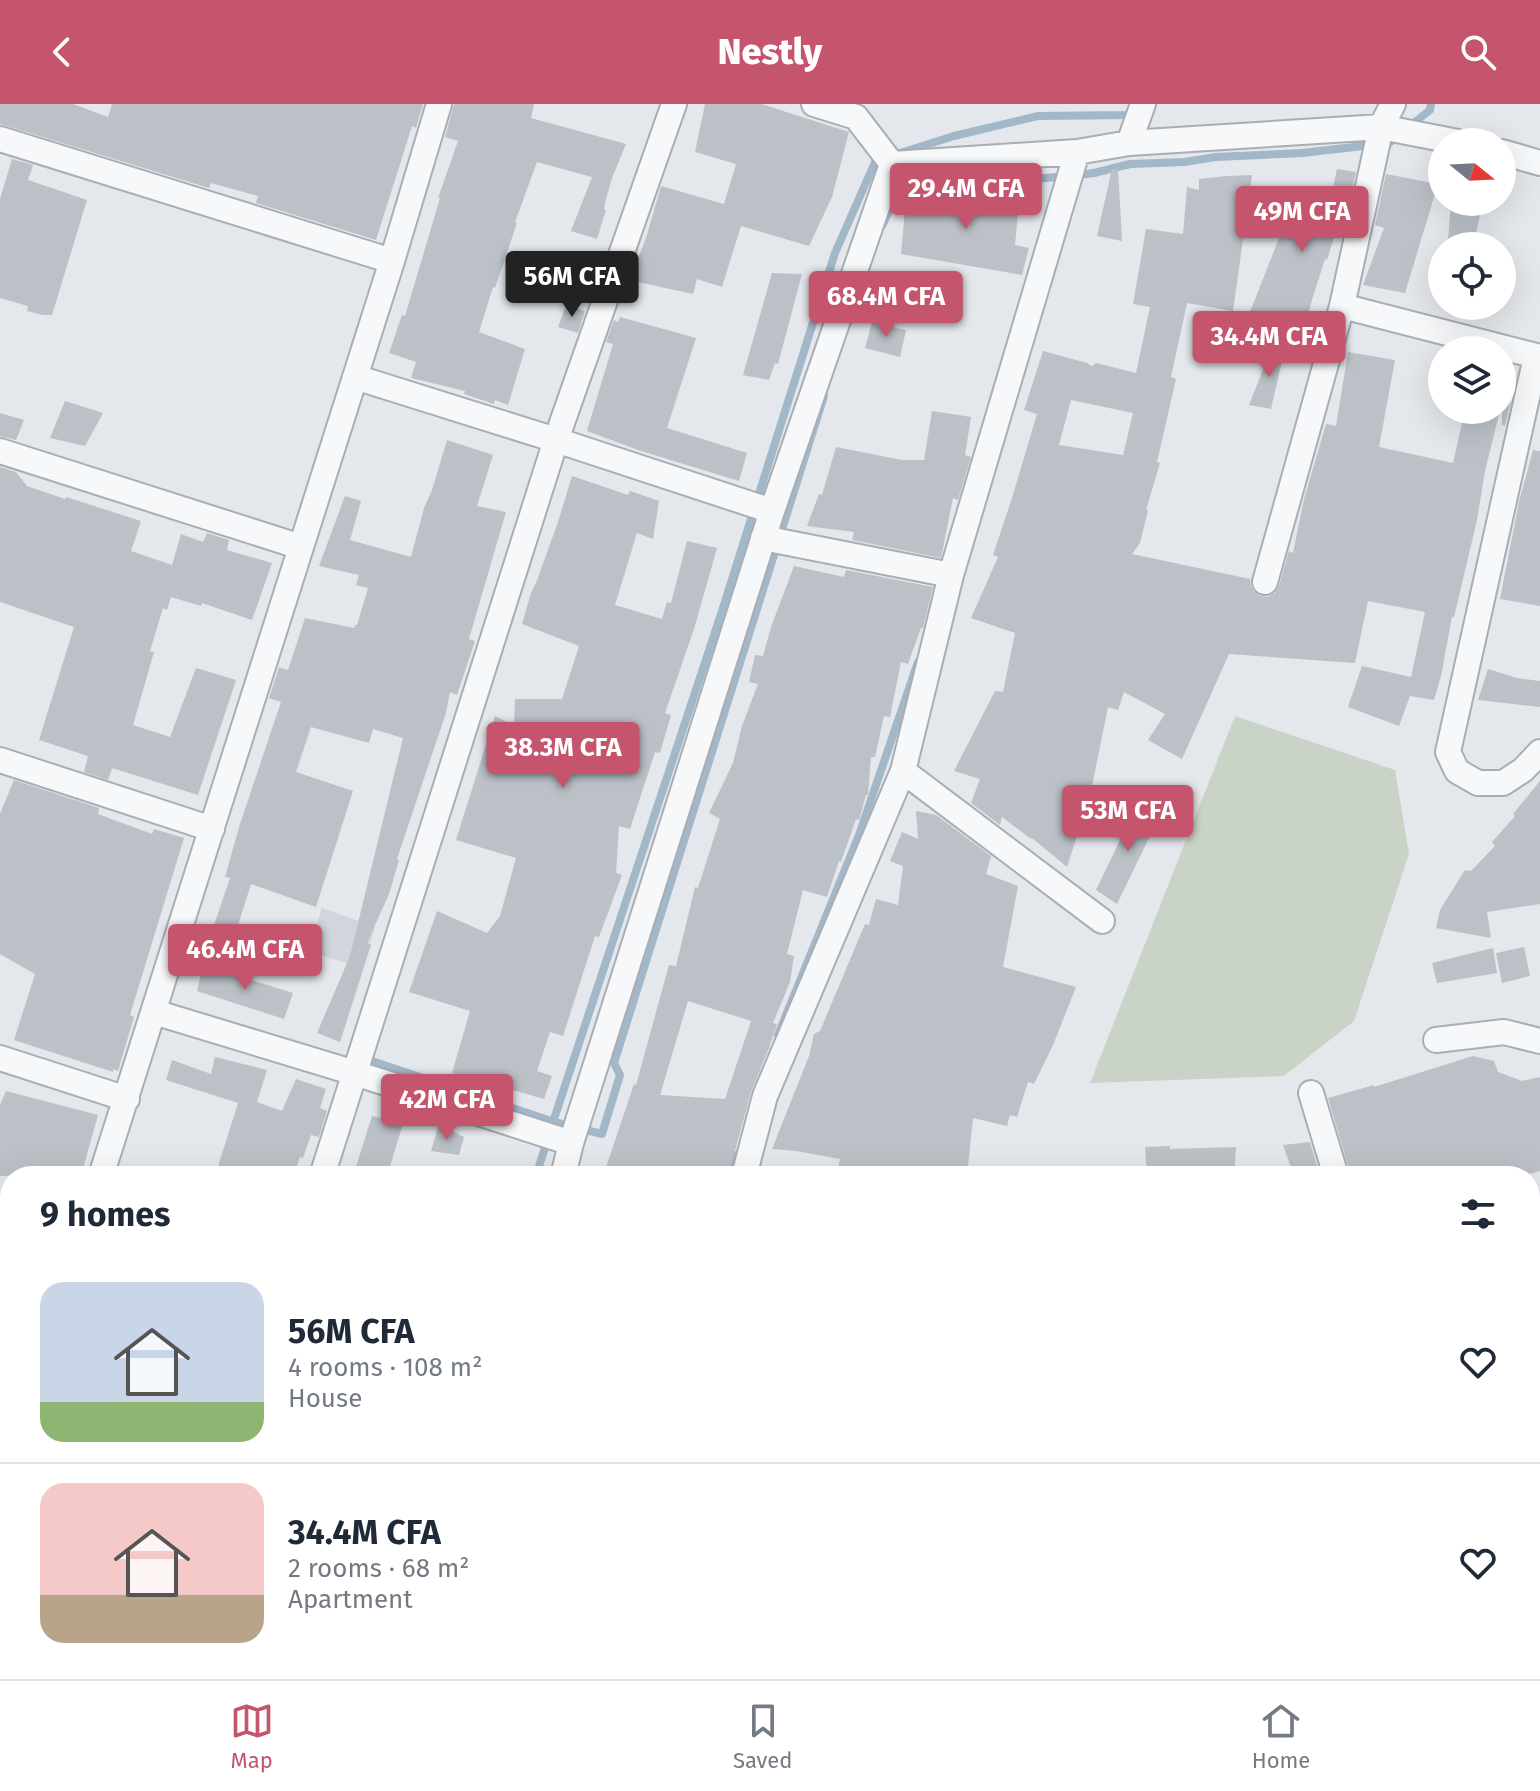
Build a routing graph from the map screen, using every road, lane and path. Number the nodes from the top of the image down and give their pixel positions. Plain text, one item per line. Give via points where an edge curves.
1 (439, 104) edge
2 (674, 104) edge
3 (814, 104) edge
4 (1143, 104) edge
5 (1393, 104) edge
6 (856, 110) edge
7 (1381, 127) junction
8 (1428, 136) edge
9 (0, 139) edge
10 (1129, 143) junction
11 (1077, 152) junction
12 (1516, 156) edge
13 (1540, 163) edge
14 (892, 164) junction
15 (392, 261) junction
16 (1342, 306) junction
17 (1538, 357) edge
18 (355, 377) junction
19 (556, 440) junction
20 (0, 451) edge
21 (772, 511) junction
22 (763, 538) junction
23 (301, 547) junction
24 (951, 575) junction
25 (1265, 582) dead end
26 (1540, 752) edge
27 (0, 760) edge
28 (903, 771) junction
29 (212, 829) junction
30 (1102, 921) dead end
31 (154, 1012) junction
32 (1436, 1040) dead end
33 (1540, 1041) edge
34 (0, 1058) edge
35 (355, 1073) junction
36 (1311, 1093) dead end
37 (127, 1099) junction
38 (571, 1143) junction
39 (104, 1166) edge
40 (325, 1166) edge
41 (565, 1166) edge
42 (747, 1166) edge
43 (1333, 1166) edge

1 - 15 street
2 - 19 street
3 - 6 street
4 - 10 street
5 - 7 street
6 - 14 street
7 - 8 street
7 - 10 street
7 - 16 street
9 - 15 street
10 - 11 street
11 - 14 street
11 - 24 street
12 - 13 street
14 - 21 street
15 - 18 street
16 - 17 street
16 - 25 street
17 - 26 street via 1448,752 1457,771 1478,783 1503,783
18 - 19 street
18 - 23 street
19 - 21 street
19 - 35 street
20 - 23 street
21 - 22 street
22 - 24 street
22 - 38 street
23 - 29 street
24 - 28 street
27 - 29 street
28 - 30 street
28 - 42 street via 765,1096
29 - 31 street
31 - 35 street
31 - 37 street
32 - 33 street via 1504,1032
34 - 37 street
35 - 38 street
35 - 40 street
36 - 43 street
37 - 39 street
38 - 41 street

